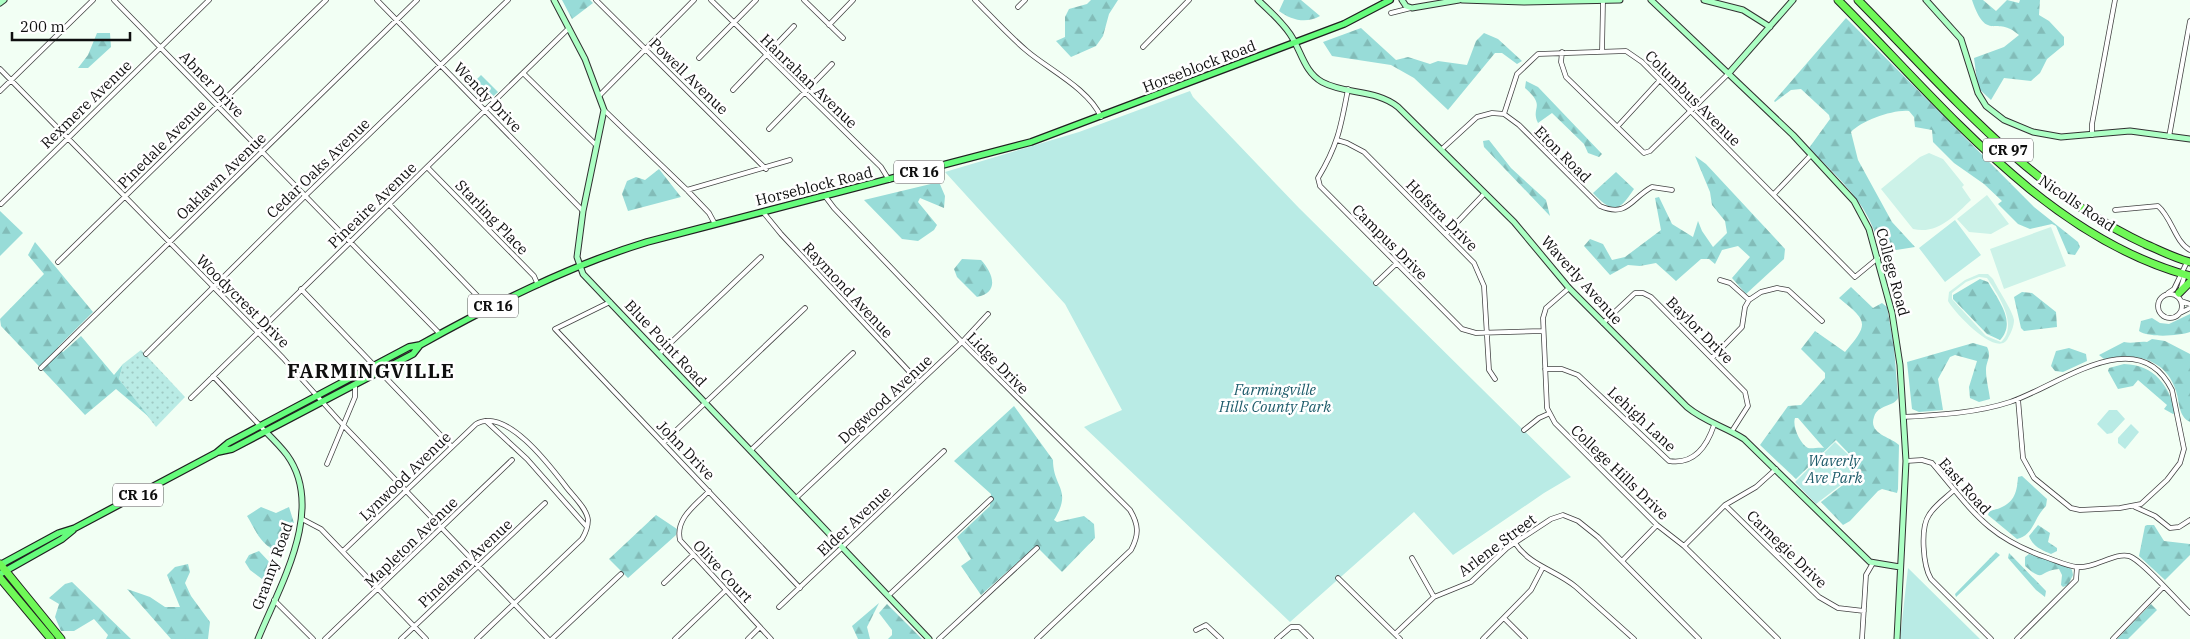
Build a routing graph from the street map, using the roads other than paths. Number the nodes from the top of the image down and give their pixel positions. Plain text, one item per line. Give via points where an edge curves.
1 (4, 0) edge
2 (93, 0) edge
3 (114, 0) edge
4 (209, 0) edge
5 (326, 0) edge
6 (377, 0) edge
7 (417, 0) edge
8 (508, 0) edge
9 (554, 0) edge
10 (596, 0) edge
11 (694, 0) edge
12 (711, 0) edge
13 (756, 0) edge
14 (804, 0) edge
15 (853, 0) edge
16 (975, 0) edge
17 (1025, 0) edge
18 (1190, 0) edge
19 (1258, 0) edge
20 (1390, 0) edge
21 (1402, 0) edge
22 (1460, 0) edge
23 (1620, 0) edge
24 (1651, 0) edge
25 (1704, 0) edge
26 (1793, 0) edge
27 (1834, 0) edge
28 (1838, 0) edge
29 (1858, 0) edge
30 (2115, 0) edge
31 (1928, 1) edge
32 (1603, 2) junction
33 (0, 4) edge
34 (1018, 7) dead end
35 (1412, 8) junction
36 (1391, 13) dead end
37 (396, 20) junction
38 (2190, 21) edge
39 (734, 23) junction
40 (829, 24) junction
41 (794, 26) dead end
42 (1770, 27) junction
43 (569, 28) junction
44 (1868, 32) junction
45 (842, 38) dead end
46 (1296, 42) junction
47 (1143, 46) dead end
48 (161, 48) junction
49 (646, 49) junction
50 (1562, 52) junction
51 (1602, 52) junction
52 (766, 54) junction
53 (699, 58) dead end
54 (832, 64) dead end
55 (441, 65) junction
56 (0, 69) edge
57 (523, 72) junction
58 (1729, 73) junction
59 (11, 80) junction
60 (1660, 80) junction
61 (1348, 89) junction
62 (733, 90) dead end
63 (0, 91) edge
64 (805, 92) junction
65 (600, 95) junction
66 (217, 106) junction
67 (484, 110) junction
68 (604, 110) junction
69 (1690, 110) junction
70 (1504, 114) junction
71 (1101, 117) junction
72 (1617, 127) junction
73 (769, 129) dead end
74 (2092, 135) junction
75 (68, 138) junction
76 (2169, 138) junction
77 (2190, 139) edge
78 (1337, 140) junction
79 (596, 146) junction
80 (1442, 149) junction
81 (262, 152) junction
82 (1811, 155) junction
83 (790, 160) dead end
84 (427, 167) junction
85 (766, 169) junction
86 (889, 180) junction
87 (687, 190) junction
88 (1672, 190) dead end
89 (1484, 194) junction
90 (1774, 194) junction
91 (305, 196) junction
92 (825, 196) junction
93 (125, 197) junction
94 (1, 204) edge
95 (388, 204) junction
96 (2116, 210) dead end
97 (583, 211) junction
98 (763, 212) junction
99 (715, 224) junction
100 (1446, 234) junction
101 (170, 242) junction
102 (350, 242) junction
103 (2190, 250) edge
104 (761, 257) dead end
105 (1878, 258) junction
106 (58, 262) dead end
107 (2189, 262) edge
108 (1396, 264) junction
109 (580, 266) junction
110 (2185, 275) edge
111 (1720, 280) dead end
112 (2190, 282) edge
113 (1376, 284) dead end
114 (538, 285) junction
115 (213, 288) junction
116 (1569, 288) junction
117 (301, 289) junction
118 (2166, 294) junction
119 (2180, 298) junction
120 (1749, 300) junction
121 (610, 302) junction
122 (2190, 306) edge
123 (489, 308) junction
124 (805, 308) dead end
125 (2180, 313) junction
126 (988, 314) dead end
127 (1822, 321) dead end
128 (1603, 323) junction
129 (1542, 331) junction
130 (258, 332) junction
131 (1487, 332) junction
132 (440, 334) junction
133 (962, 342) junction
134 (420, 345) junction
135 (660, 353) junction
136 (852, 353) dead end
137 (146, 354) dead end
138 (1712, 358) junction
139 (376, 366) junction
140 (42, 368) dead end
141 (1545, 369) junction
142 (382, 371) junction
143 (213, 376) junction
144 (1495, 379) dead end
145 (919, 382) junction
146 (354, 386) junction
147 (319, 396) junction
148 (191, 398) dead end
149 (2018, 399) junction
150 (325, 402) junction
151 (704, 402) junction
152 (1548, 414) junction
153 (1903, 417) junction
154 (484, 419) junction
155 (343, 424) junction
156 (1714, 425) junction
157 (261, 426) junction
158 (1524, 430) dead end
159 (1732, 431) junction
160 (266, 432) junction
161 (664, 442) junction
162 (452, 447) junction
163 (751, 450) junction
164 (944, 451) dead end
165 (216, 453) junction
166 (512, 460) dead end
167 (1906, 461) junction
168 (327, 464) dead end
169 (1776, 469) junction
170 (407, 490) junction
171 (1954, 490) junction
172 (709, 491) junction
173 (796, 498) junction
174 (990, 499) dead end
175 (544, 503) dead end
176 (1725, 504) junction
177 (2133, 506) junction
178 (302, 519) junction
179 (2190, 520) edge
180 (1657, 525) junction
181 (586, 526) junction
182 (442, 528) junction
183 (1515, 543) junction
184 (1684, 546) junction
185 (842, 548) junction
186 (1037, 548) dead end
187 (343, 551) junction
188 (693, 555) junction
189 (1412, 558) dead end
190 (1622, 561) junction
191 (1873, 563) junction
192 (479, 566) junction
193 (1, 567) edge
194 (1543, 567) junction
195 (1900, 567) junction
196 (2077, 567) junction
197 (622, 574) dead end
198 (0, 578) edge
199 (1338, 578) dead end
200 (664, 583) dead end
201 (2163, 587) junction
202 (800, 588) junction
203 (378, 589) junction
204 (726, 590) junction
205 (889, 595) junction
206 (1434, 597) junction
207 (274, 600) junction
208 (514, 604) junction
209 (779, 607) dead end
210 (1864, 612) junction
211 (2190, 613) edge
212 (1504, 618) junction
213 (414, 626) junction
214 (760, 627) junction
215 (1196, 630) dead end
216 (1395, 634) junction
217 (51, 639) edge
218 (61, 639) edge
219 (258, 639) edge
220 (312, 639) edge
221 (325, 639) edge
222 (400, 639) edge
223 (426, 639) edge
224 (477, 639) edge
225 (548, 639) edge
226 (552, 639) edge
227 (675, 639) edge
228 (748, 639) edge
229 (771, 639) edge
230 (929, 639) edge
231 (940, 639) edge
232 (1037, 639) edge
233 (1221, 639) edge
234 (1277, 639) edge
235 (1311, 639) edge
236 (1400, 639) edge
237 (1483, 639) edge
238 (1525, 639) edge
239 (1634, 639) edge
240 (1699, 639) edge
241 (1778, 639) edge
242 (1862, 639) edge
243 (1897, 639) edge
244 (1991, 639) edge
245 (2017, 639) edge
246 (2113, 639) edge

1 - 33 street
2 - 59 street
3 - 48 street, Abner Drive
4 - 48 street, Rexmere Avenue
5 - 66 street, Pinedale Avenue
6 - 37 street, Wendy Drive
7 - 37 street, Oaklawn Avenue
8 - 55 street, Cedar Oaks Avenue
9 - 43 street
10 - 49 street, Powell Avenue
11 - 49 street
12 - 39 street, Hanrahan Avenue
13 - 39 street
14 - 40 street
15 - 40 street
16 - 71 street via 1025,50 1066,78
17 - 34 street
18 - 47 street
19 - 46 street, Waverly Avenue
20 - 46 main road, Horseblock Road / CR 16
21 - 35 street
22 - 32 street
22 - 35 street
23 - 32 street
24 - 58 street, College Road
25 - 42 street via 1743,10
26 - 42 street
27 - 44 highway
28 - 44 highway, Nicolls Road / CR 97
29 - 107 highway, Nicolls Road / CR 97 via 2000,143 2043,181 2118,231
30 - 74 street
31 - 74 street via 1961,39 1973,84 1990,110 2010,122 2044,134 2070,138
32 - 51 street
35 - 36 street
37 - 55 street, Wendy Drive
37 - 81 street, Oaklawn Avenue
38 - 76 street
39 - 52 street, Hanrahan Avenue
39 - 53 street
40 - 45 street
41 - 52 street
42 - 58 street
43 - 57 street, Pineaire Avenue
43 - 65 street
44 - 110 highway, Nicolls Road / CR 97 via 1991,155 2046,202 2106,240
46 - 61 street, Waverly Avenue via 1314,76
46 - 71 main road, Horseblock Road / CR 16
48 - 66 street, Abner Drive
48 - 75 street, Rexmere Avenue
49 - 65 street
49 - 85 street, Powell Avenue
50 - 51 street, Columbus Avenue
50 - 70 street, Columbus Avenue via 1538,54 1522,67 1516,74
50 - 72 street via 1561,62 1566,77
51 - 60 street, Columbus Avenue via 1626,51
52 - 62 street
52 - 64 street, Hanrahan Avenue
54 - 64 street
55 - 67 street, Wendy Drive
55 - 91 street, Cedar Oaks Avenue
56 - 59 street, Woodycrest Drive
57 - 67 street, Pineaire Avenue
57 - 79 street
58 - 69 street
58 - 82 street, College Road
59 - 63 street
59 - 75 street, Woodycrest Drive
60 - 69 street, Columbus Avenue
60 - 72 street
61 - 78 street, Campus Drive
61 - 80 street, Waverly Avenue via 1390,100
64 - 73 street
64 - 86 street, Hanrahan Avenue via 881,167
65 - 68 street
66 - 81 street, Abner Drive
66 - 93 street, Pinedale Avenue
67 - 84 street, Pineaire Avenue
67 - 97 street, Wendy Drive
68 - 79 street
68 - 87 street
69 - 72 street via 1650,151 1644,153
69 - 90 street, Columbus Avenue
70 - 80 street via 1477,117
70 - 88 street, Eton Road via 1600,206 1618,210 1632,204 1652,187
71 - 86 main road, Horseblock Road / CR 16 via 1015,147
74 - 76 street via 2130,131
75 - 93 street, Woodycrest Drive
75 - 94 street, Rexmere Avenue
76 - 77 street
78 - 100 street, Hofstra Drive via 1364,152
78 - 108 street, Campus Drive via 1318,183
79 - 97 street
80 - 89 street, Waverly Avenue
81 - 91 street, Abner Drive
81 - 101 street, Oaklawn Avenue
82 - 90 street
82 - 105 street, College Road via 1854,201
83 - 85 street
84 - 95 street, Pineaire Avenue
84 - 114 street, Starling Place via 534,276
85 - 87 street
86 - 92 main road, Horseblock Road / CR 16
87 - 99 street
89 - 100 street
89 - 116 street, Waverly Avenue via 1522,232
90 - 105 street, Columbus Avenue via 1855,277
91 - 102 street, Abner Drive
91 - 115 street, Cedar Oaks Avenue
92 - 98 main road, Horseblock Road / CR 16
92 - 133 street, Lidge Drive
93 - 101 street, Woodycrest Drive
93 - 106 street, Pinedale Avenue
95 - 102 street, Pineaire Avenue
95 - 123 street
96 - 103 street via 2158,206 2167,214 2177,237
97 - 109 street via 577,257
98 - 99 main road, Horseblock Road / CR 16
98 - 145 street, Raymond Avenue
99 - 109 main road, Horseblock Road / CR 16 via 631,246
100 - 131 street, Hofstra Drive via 1479,271 1484,286
101 - 115 street, Woodycrest Drive
101 - 140 street, Oaklawn Avenue
102 - 117 street, Pineaire Avenue
102 - 132 street, Abner Drive
104 - 135 street
105 - 153 street, College Road via 1894,321
107 - 110 street
108 - 113 street
108 - 131 street, Campus Drive via 1456,323 1468,331
109 - 114 main road, Horseblock Road / CR 16
109 - 121 street, Blue Point Road via 583,274
110 - 118 street
110 - 119 street
111 - 120 street via 1730,283
112 - 119 highway
114 - 123 main road, Horseblock Road / CR 16
115 - 130 street, Woodycrest Drive
115 - 137 street, Cedar Oaks Avenue
116 - 128 street, Waverly Avenue
116 - 129 street via 1546,308
117 - 130 street, Pineaire Avenue
117 - 139 street
118 - 119 street
118 - 125 street via 2158,305 2161,315 2172,319
119 - 122 street
119 - 125 street
120 - 127 street via 1762,292 1784,288 1796,294
120 - 138 street via 1742,327
121 - 135 street, Blue Point Road
121 - 161 street, John Drive via 555,329
122 - 125 street
123 - 132 main road, Horseblock Road / CR 16
124 - 151 street
126 - 133 street, Dogwood Avenue
128 - 138 street, Baylor Drive via 1632,295 1643,293 1651,297
128 - 156 street, Waverly Avenue via 1687,407
129 - 131 street, Campus Drive
129 - 141 street
130 - 143 street, Pineaire Avenue
130 - 147 street, Woodycrest Drive
131 - 144 street, Hofstra Drive via 1489,370
132 - 134 main road, Horseblock Road / CR 16
133 - 145 street, Dogwood Avenue
133 - 232 street, Lidge Drive via 1135,518 1138,535 1131,550
134 - 139 main road, Horseblock Road / CR 16 via 409,347
134 - 142 main road, Horseblock Road / CR 16 via 413,354
135 - 151 street, Blue Point Road
136 - 163 street
138 - 159 street, Baylor Drive via 1748,398 1748,406
139 - 142 street
139 - 147 main road, Horseblock Road / CR 16
141 - 152 street
141 - 156 street, Lehigh Lane via 1562,369 1578,375 1668,461 1677,462 1704,448
142 - 146 main road, Horseblock Road / CR 16
142 - 162 street
143 - 148 street, Pineaire Avenue
143 - 157 street
145 - 173 street, Dogwood Avenue
146 - 150 main road, Horseblock Road / CR 16
146 - 155 street via 355,397
147 - 150 street, Woodycrest Drive
147 - 157 main road, Horseblock Road / CR 16
149 - 153 street via 1948,413
149 - 177 street via 2023,458 2034,478 2073,509
149 - 177 street via 2109,360 2129,358 2162,374 2172,390 2184,449 2176,470 2149,498
150 - 155 street, Woodycrest Drive
150 - 160 main road, Horseblock Road / CR 16
151 - 161 street
151 - 163 street, Blue Point Road
152 - 158 street
152 - 180 street, College Hills Drive via 1566,436
153 - 167 street, College Road
154 - 162 street, Lynwood Avenue
154 - 181 street via 527,458
154 - 181 street via 512,430 536,450 584,510 588,521
155 - 168 street
155 - 170 street, Woodycrest Drive
156 - 159 street, Waverly Avenue
157 - 160 street
157 - 165 main road, Horseblock Road / CR 16
159 - 169 street, Waverly Avenue
160 - 165 main road, Horseblock Road / CR 16 via 232,449
160 - 178 street, Granny Road via 287,456 296,474 303,500
161 - 172 street, John Drive
162 - 170 street, Lynwood Avenue
163 - 173 street, Blue Point Road
164 - 185 street, Elder Avenue
165 - 193 main road, Horseblock Road / CR 16 via 75,528 59,533
166 - 182 street, Mapleton Avenue
167 - 171 street, East Road via 1922,460 1932,464
167 - 195 street, College Road
169 - 176 street via 1756,487
169 - 191 street, Waverly Avenue
170 - 182 street, Woodycrest Drive
170 - 187 street, Lynwood Avenue
171 - 196 street, East Road via 1989,529 2012,543
171 - 244 street via 1927,519 1924,530 1926,571
172 - 188 street, Olive Court via 687,514 679,528 680,540
172 - 202 street, John Drive
173 - 185 street, Blue Point Road
174 - 205 street
175 - 192 street, Pinelawn Avenue
176 - 184 street
176 - 210 street, Carnegie Drive via 1819,597 1838,608
177 - 179 street via 2155,516 2170,528
178 - 187 street via 316,525
178 - 207 street, Granny Road via 299,537
180 - 184 street, College Hills Drive
180 - 190 street
181 - 208 street via 584,536
182 - 192 street, Woodycrest Drive
182 - 203 street, Mapleton Avenue
183 - 190 street, Arlene Street via 1557,516 1571,517 1587,527
183 - 194 street via 1528,559
183 - 206 street, Arlene Street via 1471,582
184 - 241 street, College Hills Drive
185 - 202 street, Elder Avenue
185 - 205 street, Blue Point Road
186 - 231 street
187 - 203 street
188 - 200 street
188 - 204 street, Olive Court
189 - 206 street
190 - 240 street, Arlene Street
191 - 195 street
191 - 210 street via 1866,575
192 - 208 street, Woodycrest Drive
192 - 213 street, Pinelawn Avenue
193 - 218 highway
194 - 212 street via 1531,590
194 - 239 street via 1576,587
195 - 243 street, College Road
196 - 201 street, East Road via 2094,566 2118,556 2128,556
196 - 245 street via 2076,580
197 - 226 street
198 - 217 highway
199 - 216 street
201 - 211 street
201 - 246 street
202 - 209 street, Elder Avenue
203 - 213 street
203 - 221 street, Mapleton Avenue
204 - 214 street, Olive Court
204 - 227 street
205 - 230 street, Blue Point Road
206 - 216 street, Arlene Street
207 - 219 street, Granny Road
207 - 220 street
208 - 224 street
208 - 225 street, Woodycrest Drive
210 - 242 street
212 - 237 street
212 - 238 street
213 - 222 street, Pinelawn Avenue
213 - 223 street
214 - 228 street
214 - 229 street, Olive Court
215 - 233 street via 1206,625
216 - 236 street
234 - 235 street via 1291,627 1299,627

